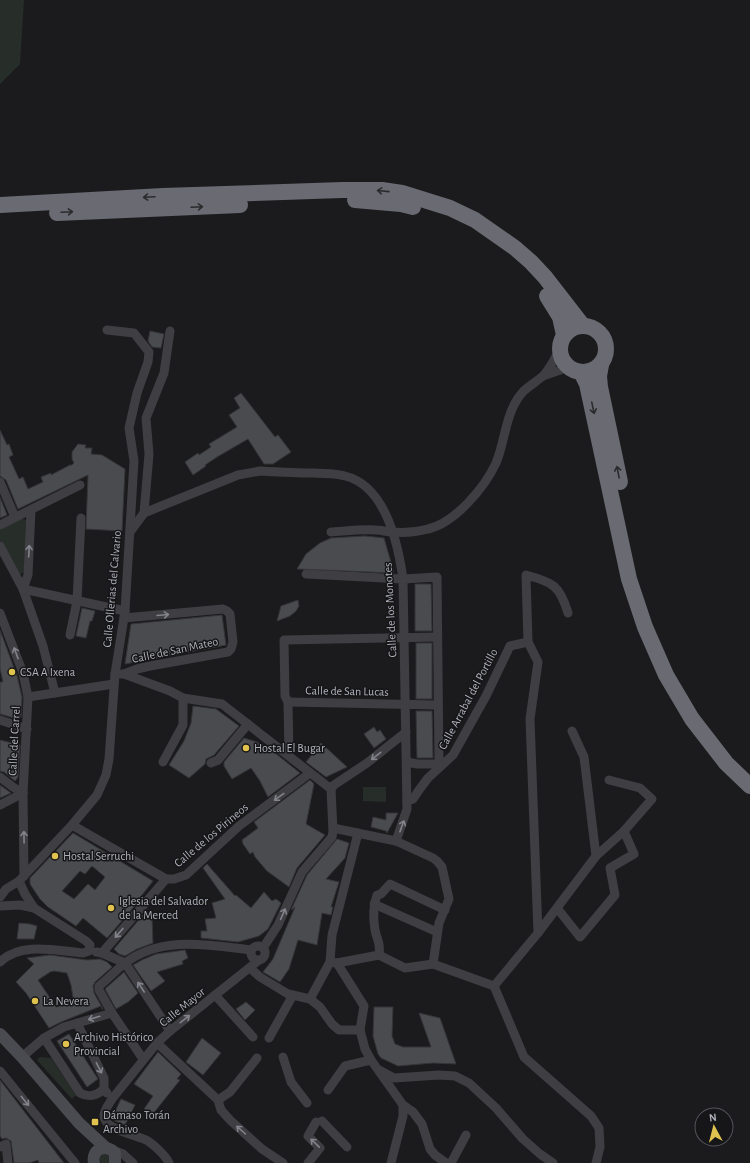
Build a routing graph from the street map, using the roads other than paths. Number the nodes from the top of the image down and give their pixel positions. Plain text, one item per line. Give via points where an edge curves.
1 (343, 195) junction
2 (0, 205) edge
3 (0, 216) edge
4 (583, 326) junction
5 (107, 330) dead end
6 (170, 331) dead end
7 (562, 342) junction
8 (600, 365) junction
9 (577, 370) junction
10 (543, 376) junction
11 (0, 482) edge
12 (80, 485) dead end
13 (31, 510) junction
14 (144, 513) junction
15 (15, 517) junction
16 (80, 518) dead end
17 (0, 525) edge
18 (130, 532) junction
19 (331, 532) dead end
20 (392, 532) junction
21 (0, 546) edge
22 (306, 574) dead end
23 (403, 579) junction
24 (23, 589) junction
25 (77, 600) junction
26 (0, 613) edge
27 (568, 613) dead end
28 (124, 615) junction
29 (70, 635) dead end
30 (437, 637) junction
31 (404, 638) junction
32 (528, 642) junction
33 (120, 674) junction
34 (114, 684) junction
35 (55, 693) junction
36 (28, 697) junction
37 (183, 698) junction
38 (288, 702) junction
39 (406, 705) junction
40 (437, 705) junction
41 (0, 720) edge
42 (248, 724) junction
43 (27, 729) junction
44 (572, 731) dead end
45 (406, 732) junction
46 (289, 755) junction
47 (163, 762) dead end
48 (407, 762) junction
49 (211, 764) dead end
50 (750, 771) edge
51 (310, 773) junction
52 (0, 777) edge
53 (608, 780) dead end
54 (750, 786) edge
55 (331, 789) junction
56 (23, 793) junction
57 (407, 801) junction
58 (0, 804) edge
59 (72, 825) junction
60 (333, 828) junction
61 (624, 831) junction
62 (358, 833) junction
63 (396, 841) junction
64 (596, 856) junction
65 (22, 879) junction
66 (166, 879) junction
67 (0, 897) edge
68 (374, 904) junction
69 (0, 906) edge
70 (34, 908) junction
71 (557, 908) junction
72 (445, 910) junction
73 (437, 932) junction
74 (538, 933) junction
75 (263, 948) junction
76 (251, 950) junction
77 (89, 951) junction
78 (102, 953) junction
79 (379, 955) junction
80 (259, 960) junction
81 (0, 962) edge
82 (334, 962) junction
83 (125, 963) junction
84 (433, 964) junction
85 (250, 968) junction
86 (494, 986) junction
87 (293, 994) junction
88 (215, 995) junction
89 (310, 999) junction
90 (112, 1013) junction
91 (77, 1023) junction
92 (360, 1030) junction
93 (170, 1031) junction
94 (0, 1034) edge
95 (253, 1037) dead end
96 (44, 1038) junction
97 (269, 1038) dead end
98 (156, 1043) junction
99 (22, 1057) junction
100 (282, 1057) dead end
101 (257, 1058) dead end
102 (143, 1059) junction
103 (373, 1063) junction
104 (0, 1071) edge
105 (104, 1089) junction
106 (328, 1090) dead end
107 (112, 1099) junction
108 (218, 1100) junction
109 (307, 1103) dead end
110 (403, 1105) junction
111 (466, 1135) dead end
112 (3, 1146) edge
113 (347, 1146) dead end
114 (262, 1149) junction
115 (107, 1158) edge
116 (8, 1163) edge
117 (75, 1163) edge
118 (133, 1163) edge
119 (170, 1163) edge
120 (270, 1163) edge
121 (283, 1163) edge
122 (308, 1163) edge
123 (391, 1163) edge
124 (446, 1163) edge
125 (451, 1163) edge
126 (553, 1163) edge
127 (596, 1163) edge

1 -> 2 highway via 163,196
3 -> 1 highway
4 -> 1 highway via 531,262 476,220 450,208 382,190
1 - 7 highway via 424,210 473,231 510,257 543,290 557,310 562,323
4 - 7 highway via 569,330
4 - 8 highway via 597,330 603,336 607,350
5 - 18 street, Calle Ollerias del Calvario via 134,333 149,352 129,428 134,461
6 - 14 street via 164,373 146,418 149,454
7 - 9 highway via 564,361
7 - 10 street via 551,366
8 - 9 highway via 588,372
50 -> 8 highway via 700,712 674,668 654,622 639,575 618,476 600,387
9 - 10 street via 563,369
9 -> 54 highway via 587,384 629,579 645,628 666,675 692,719 726,763
10 - 20 street via 524,390 517,400 495,464 467,504 435,527 419,531
11 - 15 street
12 - 13 street
13 - 15 street
24 -> 13 street via 28,574
14 - 18 street
14 - 20 street, Calle de los Monotes via 243,473 260,471 337,475 354,480 372,492 380,503
15 - 17 street
16 - 25 street
18 - 28 street, Calle Ollerias del Calvario
19 - 20 street
20 - 23 street, Calle de los Monotes
21 - 24 street
22 - 23 street
23 - 30 street via 437,577
23 - 31 street, Calle de los Monotes
24 - 25 street
24 - 35 street via 43,646
25 - 28 street
25 - 29 street
36 -> 26 street, Calle del Carrel via 23,672
27 - 32 street via 563,597 551,583 526,575
28 - 33 street, Calle Ollerias del Calvario
28 -> 33 street, Calle de San Mateo via 223,609 230,614 233,642 228,652
30 - 31 street
30 - 40 street
31 - 38 street via 284,640 285,696
31 - 39 street, Calle de los Monotes
32 - 57 street, Calle Arrabal del Portillo via 510,646 453,755 428,778 413,799
32 - 74 street via 538,662 530,719
33 - 34 street, Calle Ollerias del Calvario
33 - 37 street
34 - 35 street
34 - 59 street, Calle Ollerias del Calvario via 106,775 97,795
35 - 36 street
36 - 43 street, Calle del Carrel
37 - 42 street via 222,704
37 - 47 street via 183,725
38 - 39 street, Calle de San Lucas
38 - 46 street
39 - 40 street, Calle de San Lucas
39 - 45 street, Calle de los Monotes
40 - 48 street via 439,762
41 - 43 street
42 - 46 street
42 - 49 street via 218,760
43 - 56 street, Calle del Carrel
44 - 64 street via 584,757
45 - 48 street, Calle de los Monotes
45 -> 55 street
46 - 51 street
48 - 57 street, Calle de los Monotes
51 - 55 street
51 -> 66 street, Calle de los Pirineos via 238,826 186,875
52 - 56 street
53 - 61 street via 640,788 652,799
55 - 60 street
56 - 58 street
65 -> 56 street, Calle del Carrel
63 -> 57 street via 406,815
59 - 65 street, Calle Ollerias del Calvario
59 - 66 street
60 - 62 street
75 -> 60 street via 278,925 302,872 329,840
61 - 64 street
61 - 71 street via 634,854 610,868 615,895 580,937
62 - 63 street
62 - 82 street via 332,935
63 - 72 street via 433,858 440,864 449,894
64 - 71 street
65 - 67 street, Calle Ollerias del Calvario via 6,889
65 - 70 street via 24,894
66 -> 78 street, Calle de los Pirineos
68 - 72 street via 377,895 390,884
68 - 73 street
68 - 79 street
69 - 70 street via 20,905
70 - 77 street via 86,941 90,945
71 - 74 street
72 - 73 street
73 - 84 street
74 - 86 street
75 - 76 street via 257,946
75 - 80 street via 265,955
76 - 80 street via 252,959
76 - 83 street via 182,944 152,950
77 - 78 street
77 - 81 street via 83,953 36,949 20,951
78 - 83 street
79 - 82 street
79 - 84 street via 405,968
80 - 85 street, Calle Mayor
82 - 89 street
82 - 92 street via 364,1006
83 - 90 street via 98,988
93 -> 83 street
84 - 86 street
85 - 87 street via 288,994
85 - 88 street, Calle Mayor
86 - 127 street via 524,1058 591,1116 599,1128 600,1147
87 - 89 street
87 - 97 street
93 -> 88 street, Calle Mayor
88 - 95 street
89 - 92 street via 339,1030
90 -> 91 street
90 - 102 street
91 - 96 street
91 -> 105 street via 104,1078
92 - 103 street
93 - 98 street, Calle Mayor
94 - 99 main road
96 - 99 street
96 - 105 street via 80,1093 92,1096
98 - 102 street, Calle Mayor
98 - 108 street
99 - 115 main road
100 - 109 street via 291,1082
101 - 108 street via 230,1092
102 - 107 street, Calle Mayor
103 - 106 street via 345,1066
103 - 110 street
103 - 126 street via 394,1078 455,1076 469,1083 496,1108 523,1139
104 -> 117 street
105 - 107 street
107 - 119 street, Calle Mayor via 104,1116 111,1127 148,1141
114 -> 108 street via 221,1110
110 - 123 street via 403,1116
110 - 124 street via 413,1112 422,1124 430,1149
111 - 125 street
112 - 116 street
122 -> 113 street via 320,1148 308,1136 319,1121
114 - 120 street
114 - 121 street
115 - 118 street

